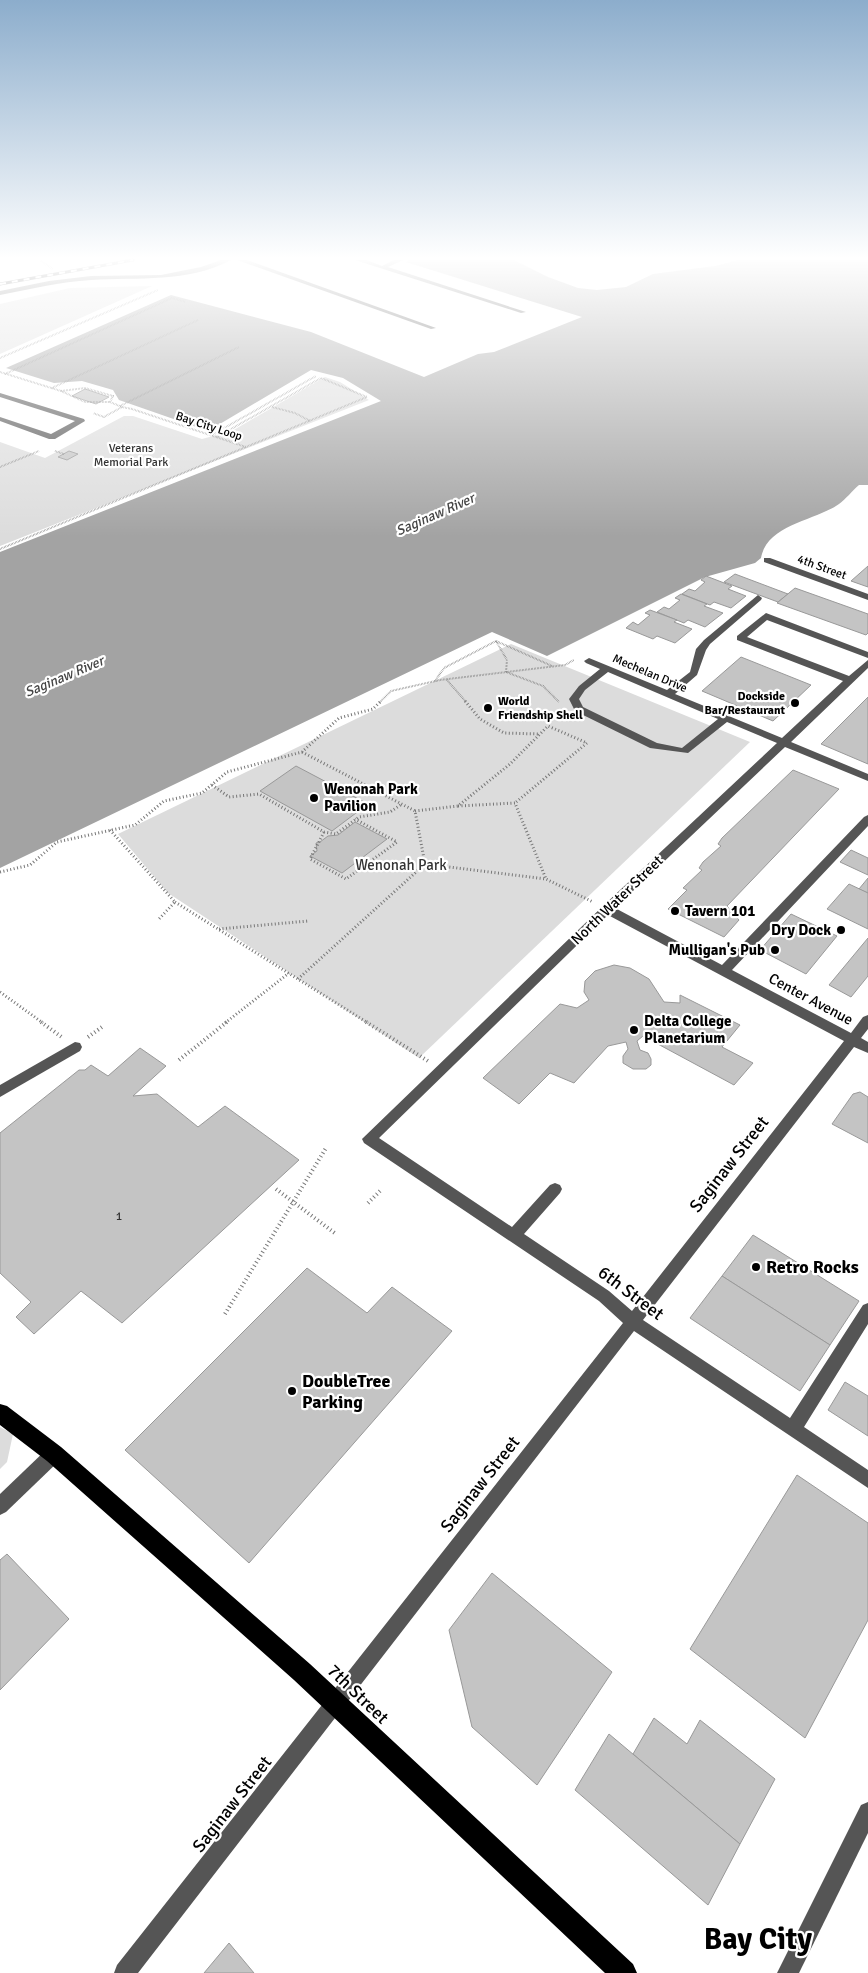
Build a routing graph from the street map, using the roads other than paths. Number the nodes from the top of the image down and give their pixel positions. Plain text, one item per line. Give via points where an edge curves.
1 (0, 395) edge
2 (0, 419) edge
3 (767, 560) dead end
4 (868, 597) edge
5 (758, 598) dead end
6 (868, 655) edge
7 (584, 659) road end
8 (868, 663) edge
9 (607, 668) junction
10 (850, 680) junction
11 (669, 694) junction
12 (726, 718) junction
13 (783, 742) junction
14 (868, 778) edge
15 (868, 820) edge
16 (607, 909) junction
17 (723, 971) junction
18 (868, 1020) edge
19 (852, 1040) junction
20 (75, 1047) road end
21 (868, 1048) edge
22 (0, 1092) edge
23 (369, 1139) joint
24 (555, 1189) dead end
25 (515, 1234) junction
26 (868, 1310) edge
27 (632, 1321) junction
28 (0, 1413) edge
29 (793, 1429) junction
30 (54, 1454) junction
31 (868, 1480) edge
32 (0, 1506) edge
33 (335, 1702) junction
34 (868, 1812) edge
35 (125, 1973) edge
36 (624, 1973) edge
37 (788, 1973) edge

1 - 2 street via 81,421 52,436
3 - 4 street, 4th Street
5 - 11 street via 707,642 701,649 694,672
6 - 10 street via 766,616 740,638
7 - 9 street, Mechelan Drive
8 - 10 street, North Water Street
9 - 11 street, Mechelan Drive
9 - 12 street via 574,698 579,709 654,746 684,751
10 - 13 street, North Water Street
11 - 12 street, Mechelan Drive
12 - 13 street, Mechelan Drive
13 - 14 street, Mechelan Drive
13 - 16 street, North Water Street
15 - 17 street
16 - 17 street, Center Avenue
16 - 23 street, North Water Street
17 - 19 street, Center Avenue
18 - 19 street, Saginaw Street
19 - 21 street, Center Avenue
19 - 27 street, Saginaw Street
20 - 22 street
23 - 25 street, 6th Street
24 - 25 street
25 - 27 street, 6th Street via 604,1296
26 - 29 street
27 - 29 street, 6th Street
27 - 33 street, Saginaw Street
28 - 30 highway, 7th Street
29 - 31 street, 6th Street
30 - 32 street
30 - 33 highway, 7th Street
33 - 35 street, Saginaw Street
33 - 36 highway, 7th Street
34 - 37 street

